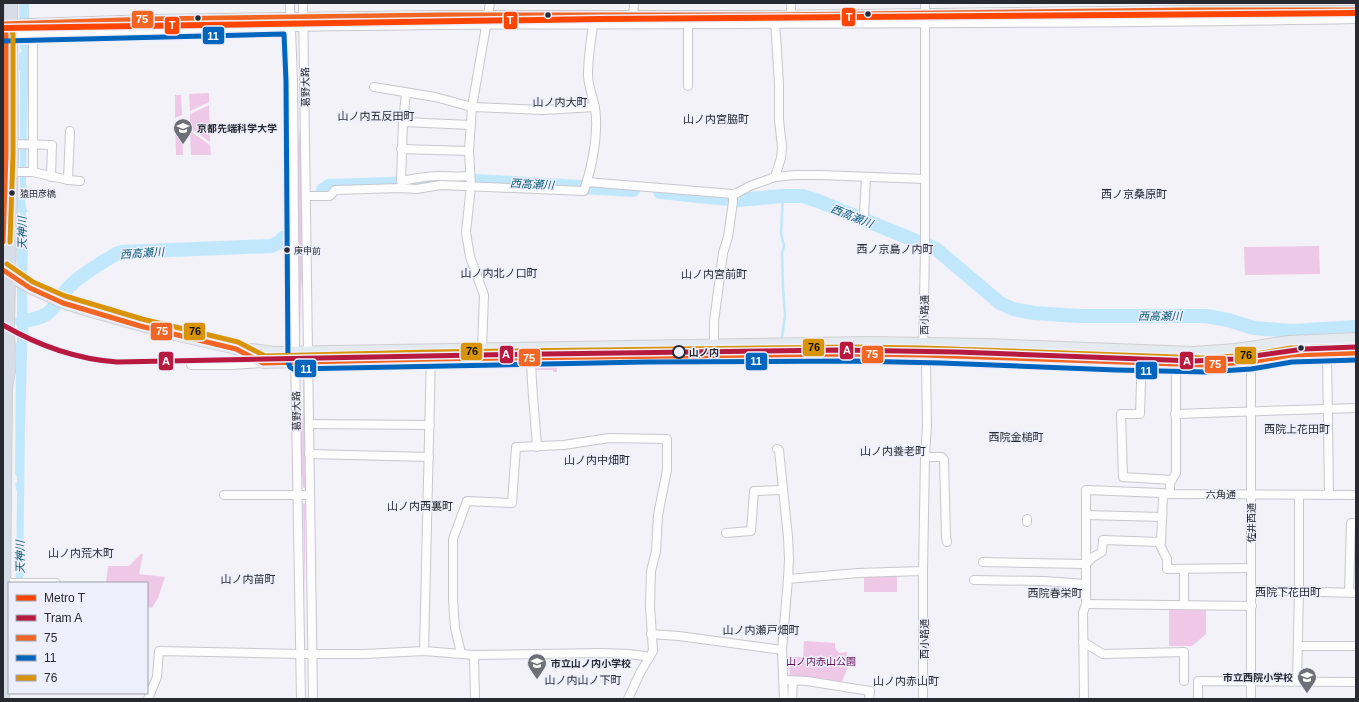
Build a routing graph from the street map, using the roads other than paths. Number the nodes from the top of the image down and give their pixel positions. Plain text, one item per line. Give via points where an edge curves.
1 (6, 3) edge
2 (11, 3) edge
3 (290, 3) edge
4 (303, 3) edge
5 (490, 3) edge
6 (634, 3) edge
7 (792, 3) edge
8 (925, 3) edge
9 (1224, 7) edge
10 (1356, 10) edge
11 (925, 13) junction
12 (791, 14) junction
13 (488, 15) junction
14 (594, 15) junction
15 (634, 15) junction
16 (688, 15) junction
17 (290, 17) junction
18 (303, 17) junction
19 (774, 19) junction
20 (1356, 19) edge
21 (1223, 22) junction
22 (925, 23) junction
23 (633, 24) junction
24 (688, 24) junction
25 (791, 24) junction
26 (486, 25) junction
27 (593, 25) junction
28 (291, 27) junction
29 (304, 27) junction
30 (9, 29) edge
31 (33, 33) junction
32 (688, 86) dead end
33 (374, 87) dead end
34 (406, 93) junction
35 (472, 107) junction
36 (595, 107) junction
37 (403, 122) junction
38 (471, 125) junction
39 (70, 131) dead end
40 (32, 144) junction
41 (401, 149) junction
42 (9, 150) edge
43 (469, 151) junction
44 (13, 172) junction
45 (32, 172) junction
46 (470, 176) junction
47 (866, 176) junction
48 (51, 177) junction
49 (775, 177) junction
50 (925, 179) junction
51 (68, 180) junction
52 (80, 181) dead end
53 (586, 185) junction
54 (470, 186) junction
55 (306, 196) junction
56 (733, 197) junction
57 (864, 215) dead end
58 (3, 242) edge
59 (9, 274) edge
60 (1356, 338) edge
61 (1328, 339) junction
62 (924, 343) junction
63 (714, 345) junction
64 (5, 346) edge
65 (1251, 347) junction
66 (236, 349) junction
67 (482, 349) junction
68 (1142, 350) junction
69 (1174, 351) junction
70 (295, 352) junction
71 (531, 353) junction
72 (1356, 353) edge
73 (431, 354) junction
74 (1327, 354) junction
75 (923, 355) junction
76 (308, 357) junction
77 (295, 362) junction
78 (1251, 362) junction
79 (263, 363) junction
80 (1142, 363) junction
81 (1176, 365) junction
82 (191, 366) dead end
83 (1356, 408) edge
84 (1328, 409) junction
85 (1251, 411) junction
86 (1175, 414) junction
87 (309, 424) junction
88 (430, 425) junction
89 (537, 447) junction
90 (777, 449) dead end
91 (309, 454) junction
92 (429, 457) junction
93 (925, 457) junction
94 (1172, 480) junction
95 (782, 490) junction
96 (1166, 494) junction
97 (224, 495) dead end
98 (298, 495) junction
99 (310, 495) junction
100 (1251, 495) junction
101 (1299, 495) junction
102 (1329, 495) junction
103 (1356, 495) edge
104 (1086, 514) junction
105 (1162, 518) junction
106 (1356, 523) edge
107 (726, 533) dead end
108 (947, 542) dead end
109 (1161, 542) junction
110 (983, 562) dead end
111 (1086, 564) junction
112 (1184, 568) junction
113 (1251, 568) junction
114 (923, 571) junction
115 (788, 579) junction
116 (974, 580) dead end
117 (7, 583) edge
118 (1086, 584) junction
119 (1252, 590) junction
120 (1299, 591) junction
121 (1353, 592) edge
122 (1086, 604) junction
123 (1184, 605) junction
124 (1252, 606) junction
125 (300, 612) junction
126 (312, 612) junction
127 (651, 634) junction
128 (1083, 642) junction
129 (1298, 646) junction
130 (1356, 646) edge
131 (782, 650) junction
132 (424, 651) junction
133 (461, 653) junction
134 (300, 654) junction
135 (312, 654) junction
136 (474, 655) junction
137 (650, 658) junction
138 (789, 680) junction
139 (1184, 681) dead end
140 (1251, 681) junction
141 (1297, 681) junction
142 (1356, 682) edge
143 (3, 699) edge
144 (148, 699) edge
145 (301, 699) edge
146 (313, 699) edge
147 (475, 699) edge
148 (628, 699) edge
149 (784, 699) edge
150 (792, 699) edge
151 (869, 699) edge
152 (923, 699) edge
153 (1084, 699) edge
154 (1198, 699) edge
155 (1251, 699) edge

1 - 30 highway
2 - 30 highway
3 - 17 street, 葛野大路
4 - 18 street, 葛野大路
5 - 13 street
6 - 15 street
7 - 12 street
8 - 11 street, 西小路通
9 - 10 street
9 - 11 street
9 - 21 street
11 - 12 street
11 - 22 street, 西小路通
12 - 19 street
12 - 25 street
13 - 14 street
13 - 18 street
13 - 26 street
14 - 15 street
14 - 27 street
15 - 16 street
15 - 23 street
16 - 19 street
16 - 24 street
17 - 18 street
17 - 28 street, 葛野大路
17 - 30 street via 33,24
18 - 29 street, 葛野大路
19 - 24 street
19 - 25 street
19 - 49 street via 782,147
20 - 21 street
21 - 22 street
22 - 25 street
22 - 50 street, 西小路通
23 - 24 street
23 - 27 street
24 - 32 street
26 - 27 street
26 - 29 street
26 - 35 street
27 - 36 street via 588,77
28 - 29 street
28 - 31 street
28 - 70 street, 葛野大路
29 - 55 street, 葛野大路
30 - 31 street
30 - 42 highway
31 - 40 street
33 - 34 street
34 - 35 street via 435,97
34 - 37 street
35 - 36 street via 543,110
35 - 38 street
36 - 53 street via 597,130
37 - 38 street
37 - 41 street
38 - 43 street
39 - 51 street
40 - 42 street
40 - 45 street
40 - 48 street via 52,145
41 - 43 street
41 - 46 street via 401,181 425,177
42 - 44 highway
42 - 58 highway
43 - 46 street
44 - 45 street
44 - 59 highway
45 - 48 street
46 - 54 street
47 - 49 street
47 - 50 street
47 - 57 street
48 - 51 street
49 - 56 street via 750,186
50 - 62 street, 西小路通
51 - 52 street
53 - 54 street via 584,191
53 - 56 street
54 - 55 street via 335,190 330,196
54 - 67 street via 466,232 470,257 484,295
55 - 76 street, 葛野大路
56 - 63 street via 714,322
59 - 64 highway
59 - 66 main road via 30,288 88,311
60 - 61 main road
61 - 65 main road via 1289,341
61 - 74 street
62 - 63 main road
62 - 68 main road
62 - 75 street, 西小路通
63 - 71 main road
64 - 117 highway via 9,371 6,387
65 - 69 main road via 1216,351
65 - 78 street, 佐井西通
66 - 70 main road
66 - 79 main road
67 - 71 main road
67 - 73 main road
68 - 69 main road
68 - 80 street
69 - 81 street
70 - 76 main road
70 - 77 street, 葛野大路
71 - 73 main road
71 - 75 main road
71 - 89 street via 531,386
72 - 74 main road
73 - 76 main road
73 - 88 street
74 - 78 main road
74 - 84 street
75 - 80 main road
75 - 93 street, 西小路通 via 926,370
76 - 77 main road
76 - 87 street, 葛野大路
77 - 79 main road
77 - 98 street, 葛野大路
78 - 81 main road
78 - 85 street, 佐井西通
79 - 82 street
80 - 81 main road
80 - 94 street via 1140,414 1121,414 1123,477
81 - 86 street
83 - 84 street
84 - 85 street
84 - 102 street
85 - 86 street
85 - 100 street, 佐井西通
86 - 94 street via 1176,473
87 - 88 street
87 - 91 street, 葛野大路
88 - 92 street
89 - 127 street via 609,438 667,439 667,470 658,515 656,552 651,570
89 - 133 street via 516,447 512,503 467,501 459,520 452,539 455,628
90 - 95 street
91 - 92 street
91 - 99 street, 葛野大路
92 - 132 street
93 - 108 street via 942,457 944,460
93 - 114 street, 西小路通
94 - 96 street via 1170,491
95 - 107 street via 754,491 751,531
95 - 115 street via 788,537
96 - 100 street, 六角通
96 - 104 street, 六角通 via 1086,490
96 - 105 street via 1163,497
97 - 98 street
98 - 99 street
98 - 125 street, 葛野大路
99 - 126 street, 葛野大路
100 - 101 street, 六角通
100 - 113 street, 佐井西通
101 - 102 street, 六角通
101 - 120 street
102 - 103 street, 六角通
104 - 105 street
104 - 111 street
105 - 109 street
106 - 121 street via 1351,523
109 - 111 street via 1103,540 1102,552
109 - 112 street via 1167,558 1167,568
110 - 111 street
111 - 118 street
112 - 113 street
112 - 123 street
113 - 119 street, 佐井西通
114 - 115 street
114 - 152 street, 西小路通
115 - 131 street
116 - 118 street
117 - 143 highway
118 - 122 street
119 - 120 street
119 - 124 street, 佐井西通
120 - 121 street
120 - 129 street
122 - 123 street
122 - 128 street via 1083,613
123 - 124 street
124 - 140 street, 佐井西通
125 - 126 street
125 - 134 street, 葛野大路
126 - 135 street, 葛野大路
127 - 131 street
127 - 137 street via 653,651
128 - 139 street via 1103,654 1184,652
128 - 153 street
129 - 130 street
129 - 141 street
131 - 138 street via 782,667
132 - 133 street
132 - 135 street
133 - 136 street
134 - 135 street
134 - 144 street via 159,651 157,677
134 - 145 street, 葛野大路
135 - 146 street, 葛野大路
136 - 137 street via 601,653
136 - 147 street
137 - 148 street
138 - 149 street
138 - 150 street
138 - 151 street via 870,691
140 - 141 street
140 - 154 street via 1198,681
140 - 155 street, 佐井西通
141 - 142 street

